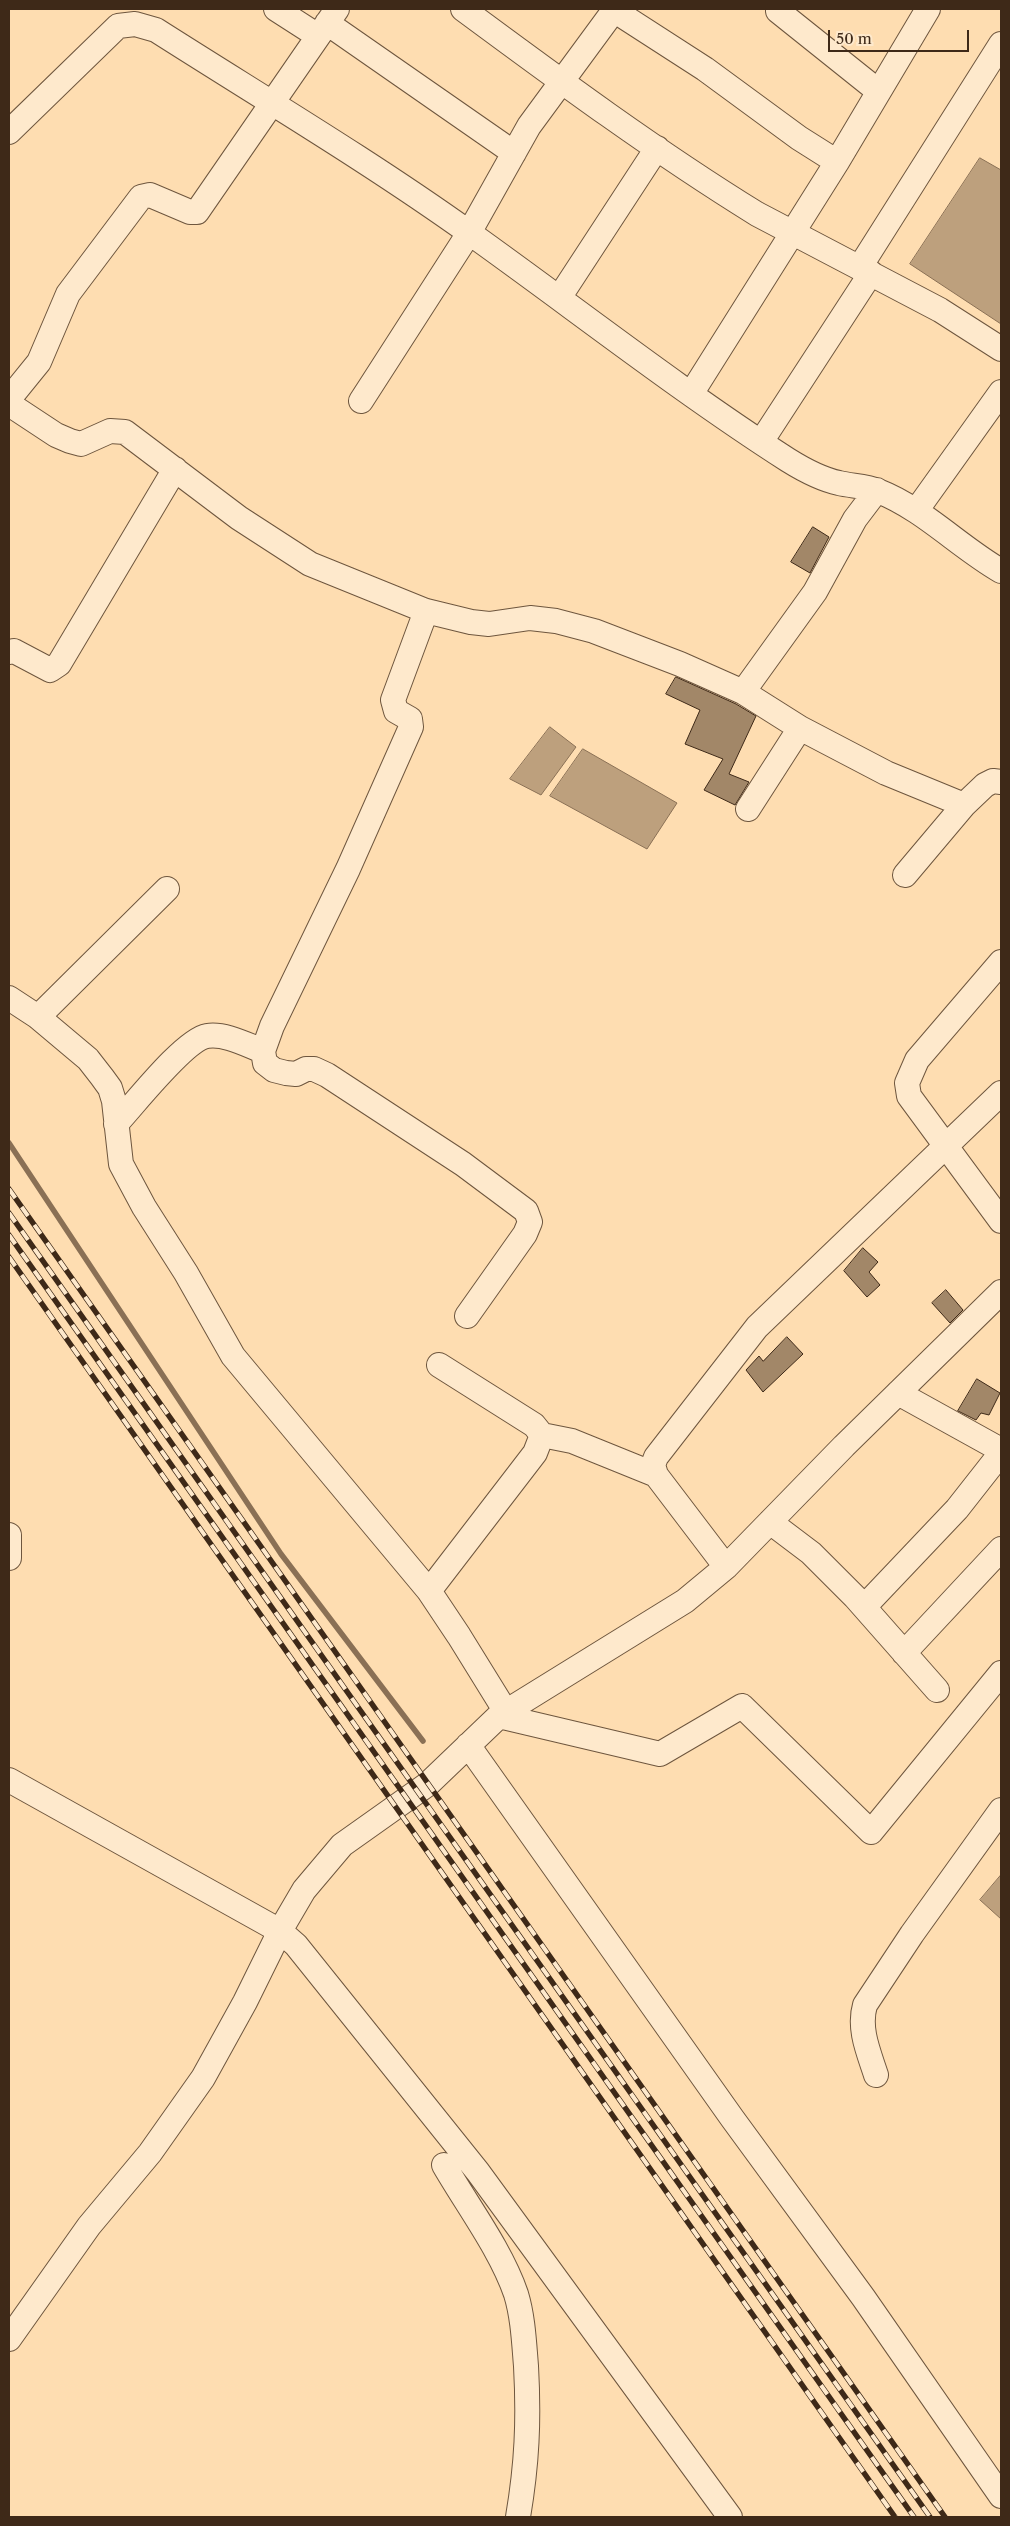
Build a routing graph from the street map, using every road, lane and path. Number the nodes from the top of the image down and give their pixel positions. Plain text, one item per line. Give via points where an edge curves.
1 (276, 9) edge
2 (462, 9) edge
3 (613, 9) edge
4 (928, 9) edge
5 (778, 11) dead end
6 (327, 22) edge
7 (1001, 44) edge
8 (560, 82) junction
9 (878, 91) junction
10 (272, 103) junction
11 (9, 132) edge
12 (657, 148) junction
13 (514, 153) junction
14 (837, 162) junction
15 (793, 232) junction
16 (469, 233) junction
17 (866, 270) junction
18 (559, 298) junction
19 (1001, 349) edge
20 (1001, 392) edge
21 (691, 394) junction
22 (9, 399) edge
23 (361, 401) dead end
24 (9, 404) edge
25 (761, 442) junction
26 (175, 469) junction
27 (877, 490) junction
28 (916, 512) junction
29 (998, 564) edge
30 (426, 610) junction
31 (9, 652) edge
32 (743, 692) junction
33 (800, 728) junction
34 (1001, 782) edge
35 (964, 805) junction
36 (748, 809) dead end
37 (905, 875) dead end
38 (167, 888) dead end
39 (1001, 962) edge
40 (9, 998) edge
41 (38, 1017) junction
42 (263, 1051) junction
43 (1001, 1093) edge
44 (116, 1124) junction
45 (946, 1148) junction
46 (1001, 1222) edge
47 (1001, 1292) edge
48 (467, 1316) dead end
49 (439, 1365) dead end
50 (898, 1393) junction
51 (542, 1435) junction
52 (1001, 1452) edge
53 (656, 1475) junction
54 (770, 1522) junction
55 (9, 1535) edge
56 (1001, 1549) edge
57 (9, 1558) edge
58 (726, 1567) junction
59 (429, 1592) junction
60 (864, 1607) junction
61 (904, 1653) junction
62 (1001, 1673) edge
63 (937, 1690) dead end
64 (502, 1714) junction
65 (468, 1745) junction
66 (9, 1780) edge
67 (1001, 1810) edge
68 (280, 1931) junction
69 (876, 2075) dead end
70 (444, 2165) dead end
71 (9, 2339) edge
72 (1001, 2496) edge
73 (518, 2517) edge
74 (730, 2517) edge

1 - 6 street
2 - 8 street
3 - 8 street
3 - 14 street
4 - 9 street
5 - 9 street
6 - 10 street
6 - 13 street
7 - 17 street
8 - 12 street
8 - 13 street
9 - 14 street
10 - 11 street via 156,30 135,24 118,26
10 - 16 street
10 - 22 street via 197,212 150,195 140,197 68,294 39,362
12 - 15 street via 732,199
12 - 18 street
13 - 16 street
14 - 15 street
15 - 17 street
15 - 21 street
16 - 18 street
16 - 23 street
17 - 19 street via 940,310
17 - 25 street
18 - 21 street
20 - 28 street
21 - 25 street
24 - 26 street via 56,435 81,444 110,431 125,432
25 - 27 street via 814,475
26 - 30 street via 239,518 310,564
26 - 31 street via 59,664 50,670
27 - 28 street
27 - 32 street via 855,519 815,592
28 - 29 street
30 - 32 street via 489,624 530,618 556,621 635,646
30 - 42 street via 393,700 396,711 410,719 411,726
32 - 33 street
33 - 35 street via 886,773
33 - 36 street
34 - 35 street via 985,785
35 - 37 street
38 - 41 street
39 - 45 street via 917,1060 907,1082 909,1096
40 - 41 street
41 - 44 street via 88,1059 102,1077 110,1088
42 - 44 street via 224,1037 207,1036 186,1047
42 - 48 street via 265,1063 274,1070 296,1074 314,1069 327,1075 463,1164 526,1211 530,1222 526,1234
43 - 45 street
44 - 59 street via 121,1164 232,1356
45 - 46 street
45 - 53 street via 757,1327 656,1456 653,1466
47 - 50 street
49 - 51 street via 534,1425
50 - 52 street
50 - 54 street
51 - 53 street via 572,1441
51 - 59 street via 535,1453
52 - 60 street via 957,1509
53 - 58 street
54 - 58 street
54 - 60 street via 810,1553
55 - 57 street
56 - 61 street
58 - 64 street via 685,1601
59 - 64 street via 459,1636
60 - 61 street
61 - 63 street
62 - 64 street via 871,1832 742,1706 660,1754
64 - 65 street
65 - 68 street via 428,1784 342,1845 304,1890
65 - 72 street via 863,2297
66 - 68 street
67 - 69 street via 912,1934 866,2005 863,2026
68 - 71 street via 203,2078 150,2153 89,2226
68 - 74 street via 296,1945 478,2172
70 - 73 street via 501,2261 516,2295 524,2337 528,2415 526,2468

